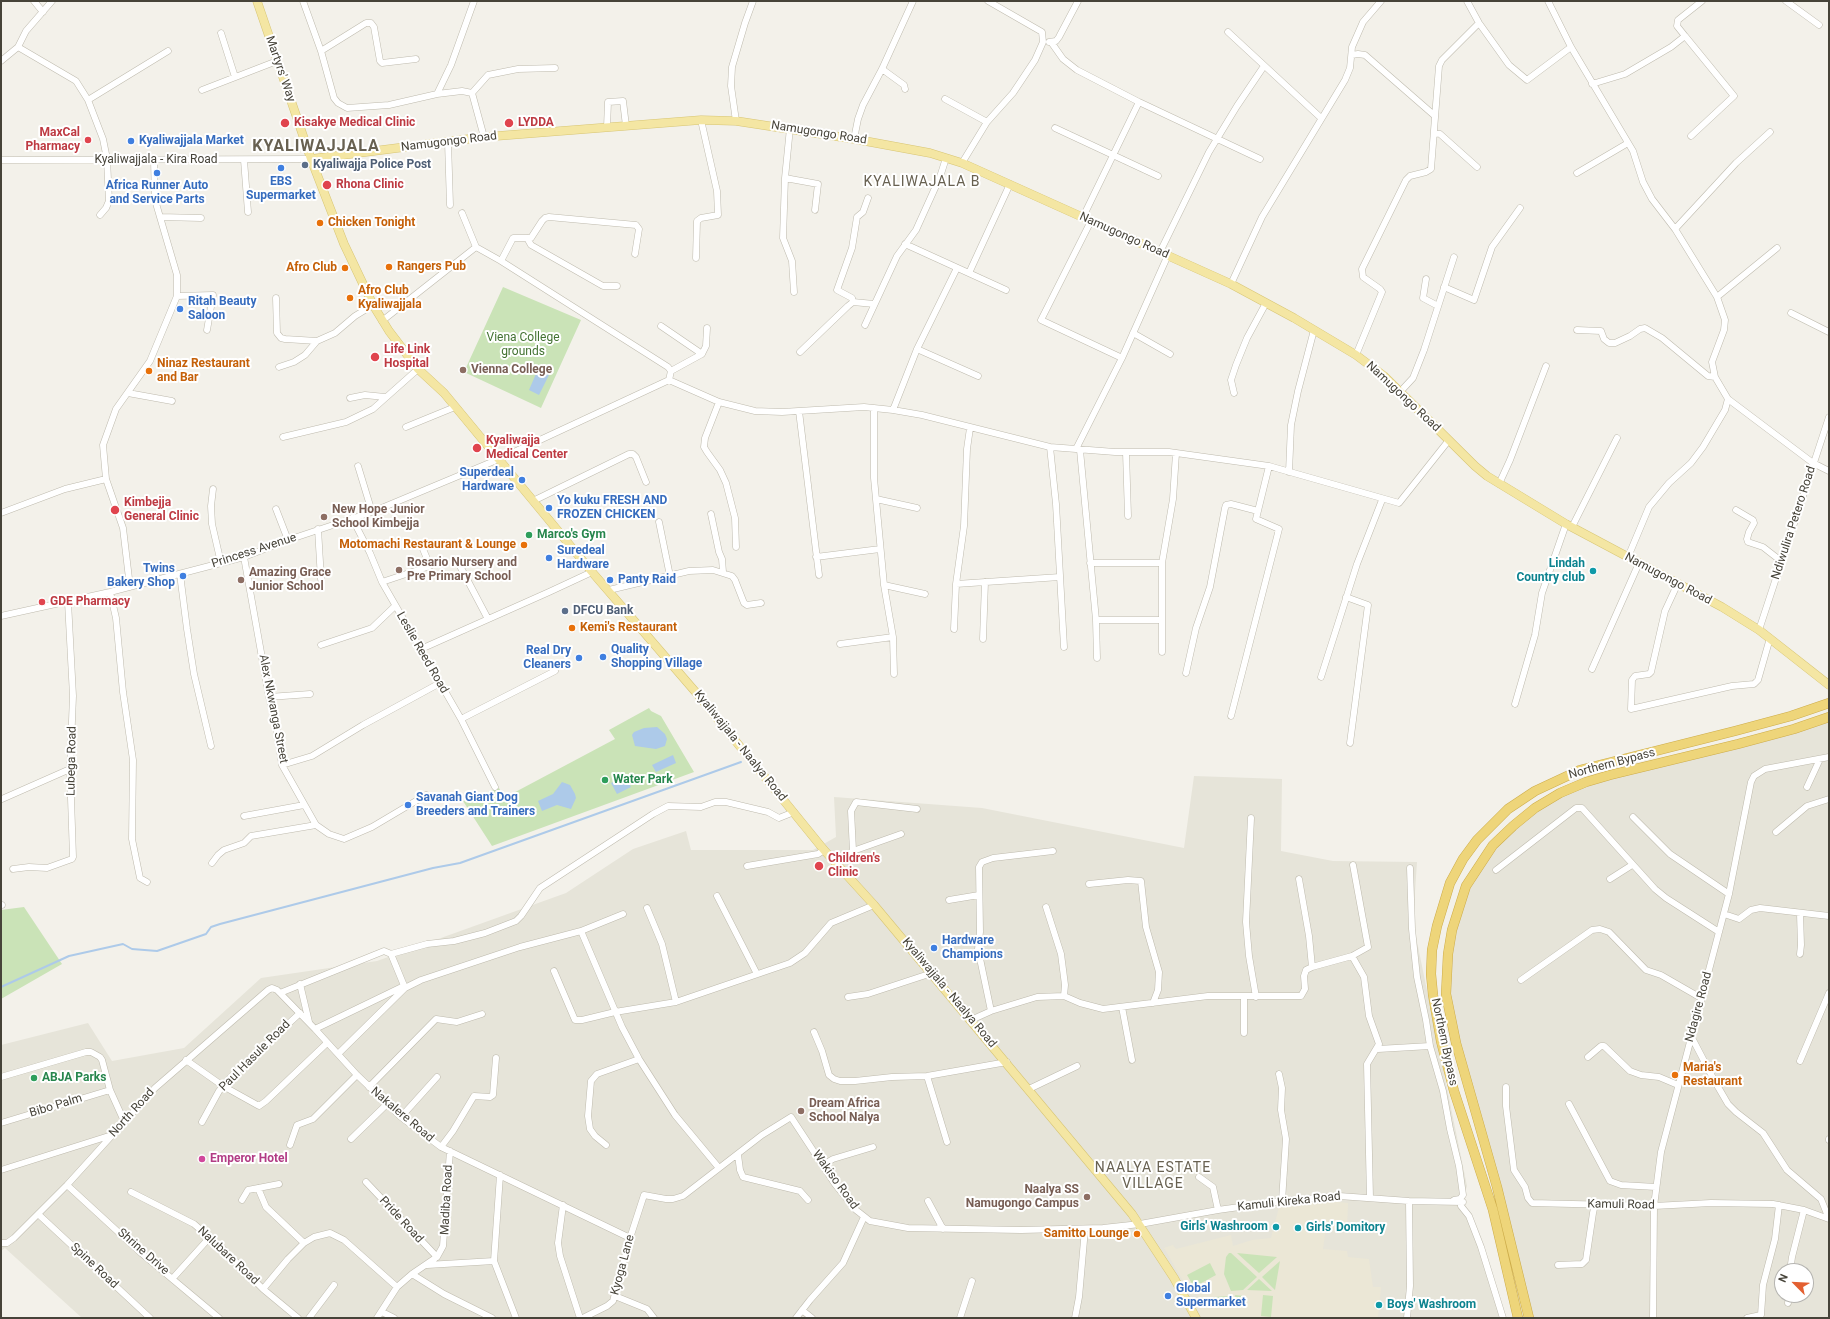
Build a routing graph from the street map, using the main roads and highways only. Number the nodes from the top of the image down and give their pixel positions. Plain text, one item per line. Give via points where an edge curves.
1 (257, 1) edge
2 (311, 159) junction
3 (1827, 684) edge
4 (1829, 703) edge
5 (1829, 717) edge
6 (1196, 1318) edge
7 (1518, 1318) edge
8 (1529, 1318) edge

1 - 2 main road, Martyrs' Way
2 - 3 main road, Namugongo Road via 484,138 701,120 736,121 790,128 918,151 962,163 1231,284 1356,355 1384,376 1475,466 1499,484 1759,630
2 - 6 main road, Kyaliwajjala - Naalya Road via 344,244 373,305 418,369 444,393 592,572 700,697 824,850 932,973 1140,1224
4 - 7 highway, Northern Bypass via 1735,732 1586,768 1555,781 1508,809 1477,840 1450,883 1432,950 1433,995 1441,1041 1454,1091 1493,1210
5 - 8 highway, Northern Bypass via 1738,744 1610,775 1560,793 1512,826 1493,845 1466,886 1452,930 1446,994 1456,1043 1497,1187

